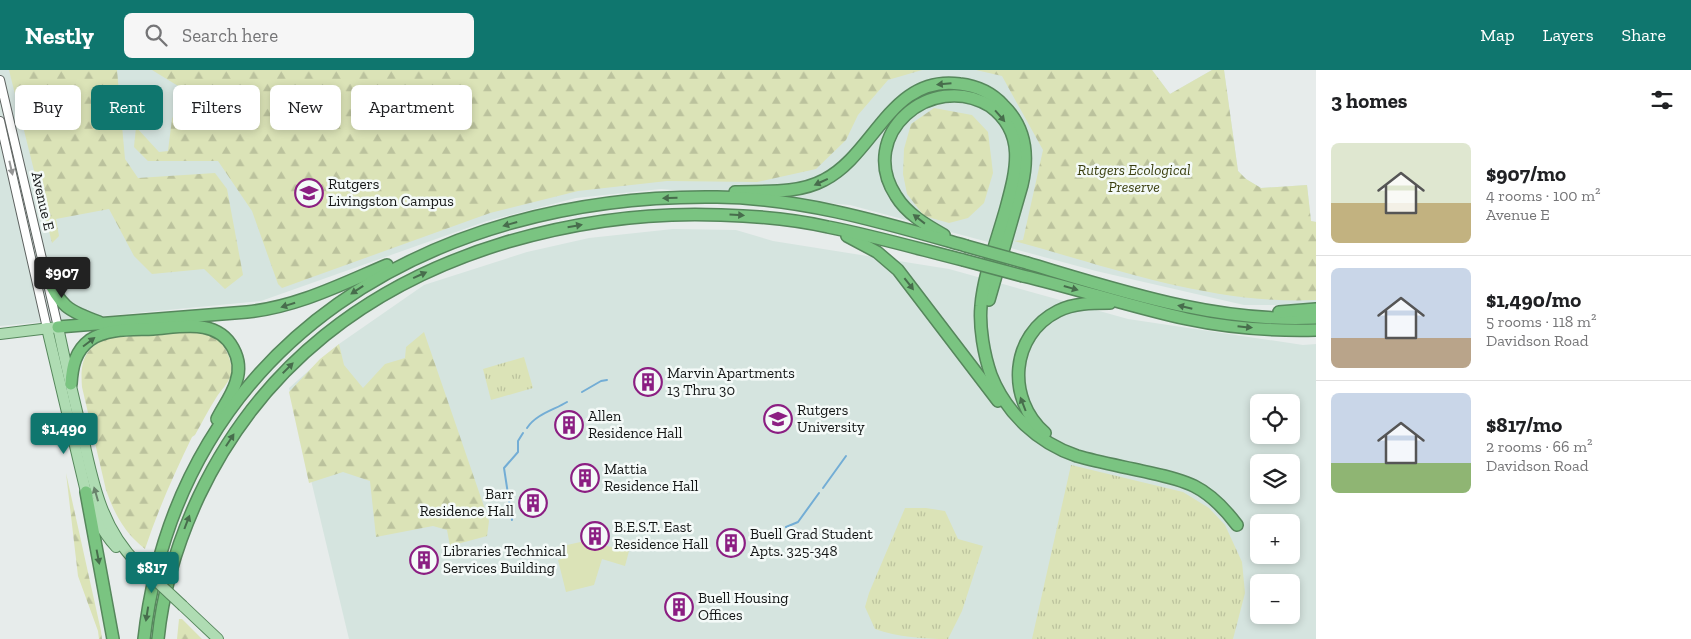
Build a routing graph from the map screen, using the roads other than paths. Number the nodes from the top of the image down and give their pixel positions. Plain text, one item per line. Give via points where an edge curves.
1 (0, 80) edge
2 (0, 121) edge
3 (719, 197) junction
4 (828, 226) junction
5 (964, 245) junction
6 (432, 251) junction
7 (46, 275) junction
8 (1124, 303) junction
9 (1316, 309) edge
10 (1233, 315) junction
11 (1316, 318) edge
12 (982, 321) junction
13 (103, 324) junction
14 (52, 328) junction
15 (1316, 330) edge
16 (0, 334) edge
17 (71, 384) junction
18 (1009, 408) junction
19 (211, 439) junction
20 (1067, 452) junction
21 (86, 492) junction
22 (1237, 525) dead end
23 (126, 552) junction
24 (158, 638) edge
25 (113, 639) edge
26 (144, 639) edge
27 (218, 639) edge

1 - 7 street, Avenue E
2 -> 14 street, Avenue E
3 - 5 highway via 782,202 836,211
3 -> 6 highway via 624,201 559,212 506,225
12 -> 3 highway via 1026,161 1024,140 1014,117 997,98 983,90 966,84 944,83 913,93 893,109 846,166 816,185 790,190 730,192
4 -> 8 highway, bridge
4 -> 18 highway via 889,261 1000,404
24 -> 4 highway via 167,587 190,514 227,444 262,395 291,364 338,324 374,299 420,275 481,251 547,231 601,221 653,215 719,214
10 -> 5 highway, bridge via 1162,301
5 -> 12 highway via 930,227 903,205 891,187 885,163 888,136 898,119 920,101 948,93 972,96 988,105 1007,124 1016,147 1015,175 986,280
6 -> 13 highway via 410,255 279,307
6 -> 19 highway via 359,288 310,325 253,382
7 - 13 highway via 65,306
7 - 14 street, Avenue E
8 -> 15 highway via 1229,326
20 -> 8 highway via 1040,429 1025,409 1018,382 1022,354 1038,326 1055,312 1089,303
9 - 10 highway
10 - 11 highway
12 - 18 highway via 987,362
13 - 14 highway
14 - 16 main road
14 - 17 main road
14 - 21 main road
17 -> 19 highway via 78,352 99,335 192,326 211,329 229,342 236,354 238,367 235,386 212,428
23 -> 17 main road via 98,500
18 - 20 highway via 1035,434
19 -> 26 highway via 187,484 166,536 154,576
20 - 22 highway via 1184,482 1210,496
21 - 23 main road via 104,532 116,547
21 -> 25 highway
23 - 27 main road, bridge

